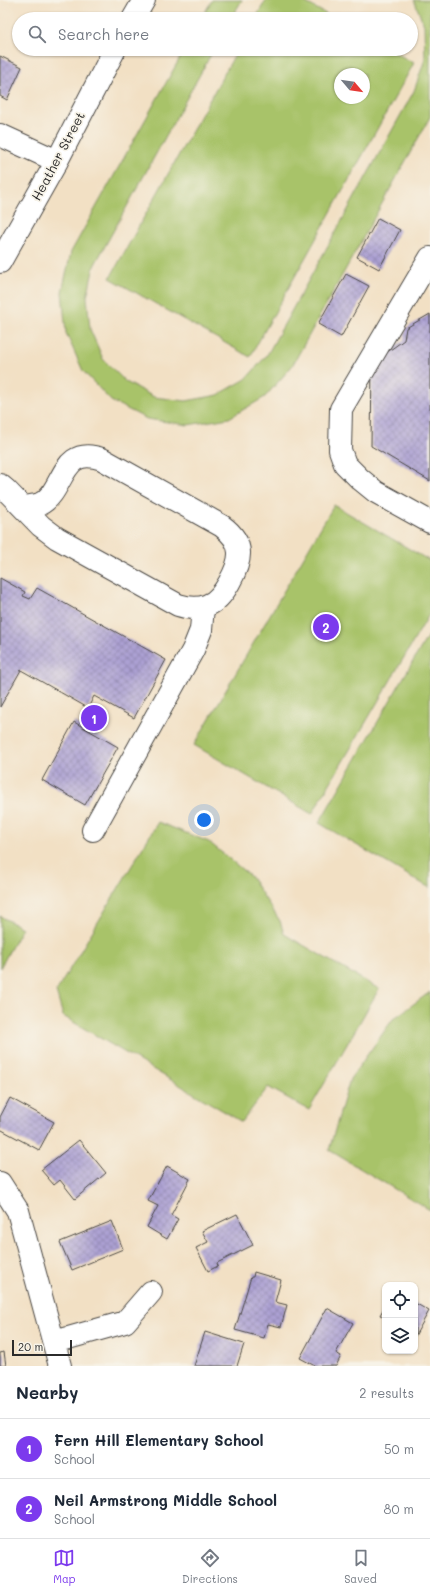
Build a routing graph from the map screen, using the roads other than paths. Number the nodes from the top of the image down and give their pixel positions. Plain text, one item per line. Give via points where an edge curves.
1 (144, 0) edge
2 (137, 12) edge
3 (111, 56) edge
4 (0, 135) edge
5 (57, 161) junction
6 (430, 258) edge
7 (0, 262) edge
8 (0, 485) edge
9 (24, 507) junction
10 (430, 522) edge
11 (203, 607) junction
12 (94, 830) dead end
13 (0, 1183) edge
14 (151, 1292) dead end
15 (54, 1342) junction
16 (60, 1366) edge

1 - 2 street
3 - 5 street, Heather Street
4 - 5 street
5 - 7 street, Heather Street
6 - 10 street via 341,409 340,450 346,464 365,484
8 - 9 street
9 - 11 street via 41,526 57,538 171,601 188,608
9 - 11 street via 40,504 77,458 94,456 109,462 222,526 237,540 240,550 236,570 218,599
11 - 12 street via 201,630 193,650
13 - 15 street via 18,1211
14 - 15 street via 125,1322
15 - 16 street

